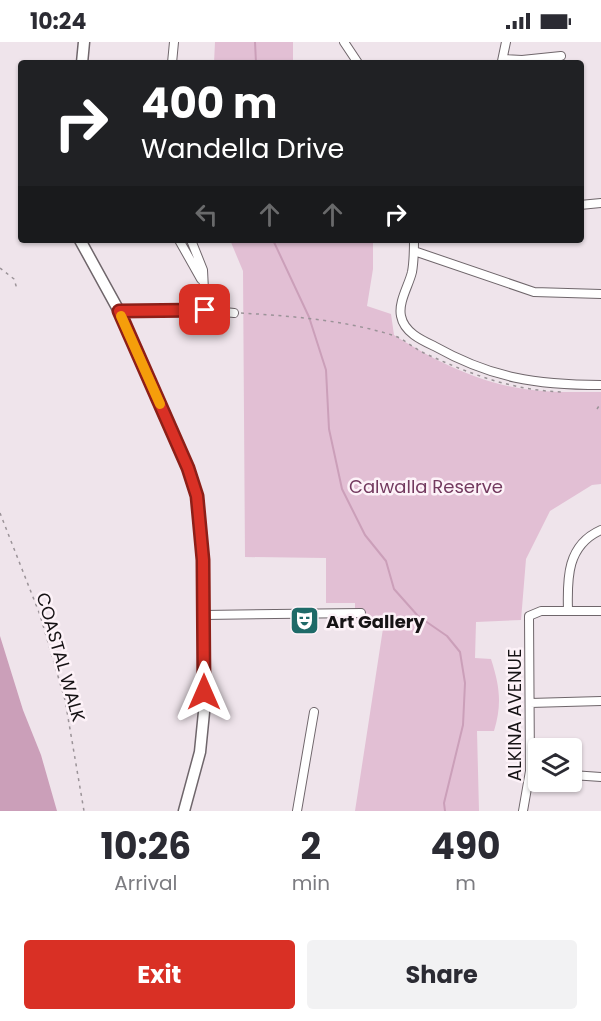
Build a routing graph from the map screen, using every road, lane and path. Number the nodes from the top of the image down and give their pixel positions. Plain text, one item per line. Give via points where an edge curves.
1 (84, 42) edge
2 (174, 42) edge
3 (344, 42) edge
4 (506, 42) edge
5 (561, 56) dead end
6 (82, 60) edge
7 (172, 60) edge
8 (356, 60) edge
9 (502, 60) edge
10 (536, 60) edge
11 (601, 203) edge
12 (584, 205) edge
13 (82, 243) edge
14 (181, 243) edge
15 (192, 243) edge
16 (414, 243) edge
17 (414, 251) junction
18 (0, 268) edge
19 (202, 280) junction
20 (17, 289) dead end
21 (601, 294) edge
22 (205, 310) junction
23 (119, 311) junction
24 (234, 313) joint
25 (601, 384) edge
26 (568, 392) dead end
27 (601, 403) edge
28 (597, 409) dead end
29 (0, 513) edge
30 (601, 530) edge
31 (568, 610) junction
32 (601, 610) edge
33 (361, 613) dead end
34 (204, 615) junction
35 (601, 701) edge
36 (530, 703) junction
37 (314, 712) dead end
38 (532, 738) edge
39 (582, 776) edge
40 (601, 777) edge
41 (528, 792) edge
42 (84, 811) edge
43 (184, 811) edge
44 (297, 811) edge
45 (523, 811) edge

1 - 6 street
2 - 7 street
3 - 8 street
4 - 9 street
5 - 10 street
11 - 12 street
13 - 23 street
14 - 19 street
15 - 19 street via 201,262
16 - 17 street
17 - 21 street via 534,292
17 - 25 street via 401,313 403,323 415,336 469,365 497,374 544,384
18 - 20 path via 14,279
19 - 22 street
22 - 23 street
22 - 24 street
23 - 34 street via 197,496
24 - 26 path via 309,318 394,335 420,352 488,381
27 - 28 path
29 - 42 path, COASTAL WALK via 40,615 65,700
30 - 31 street via 586,539 573,557 567,580
31 - 32 street
31 - 36 street, ALKINA AVENUE via 535,613 529,618
33 - 34 street
34 - 43 street via 200,752
35 - 36 street
36 - 38 street, ALKINA AVENUE
37 - 44 street
39 - 40 street
41 - 45 street, ALKINA AVENUE

